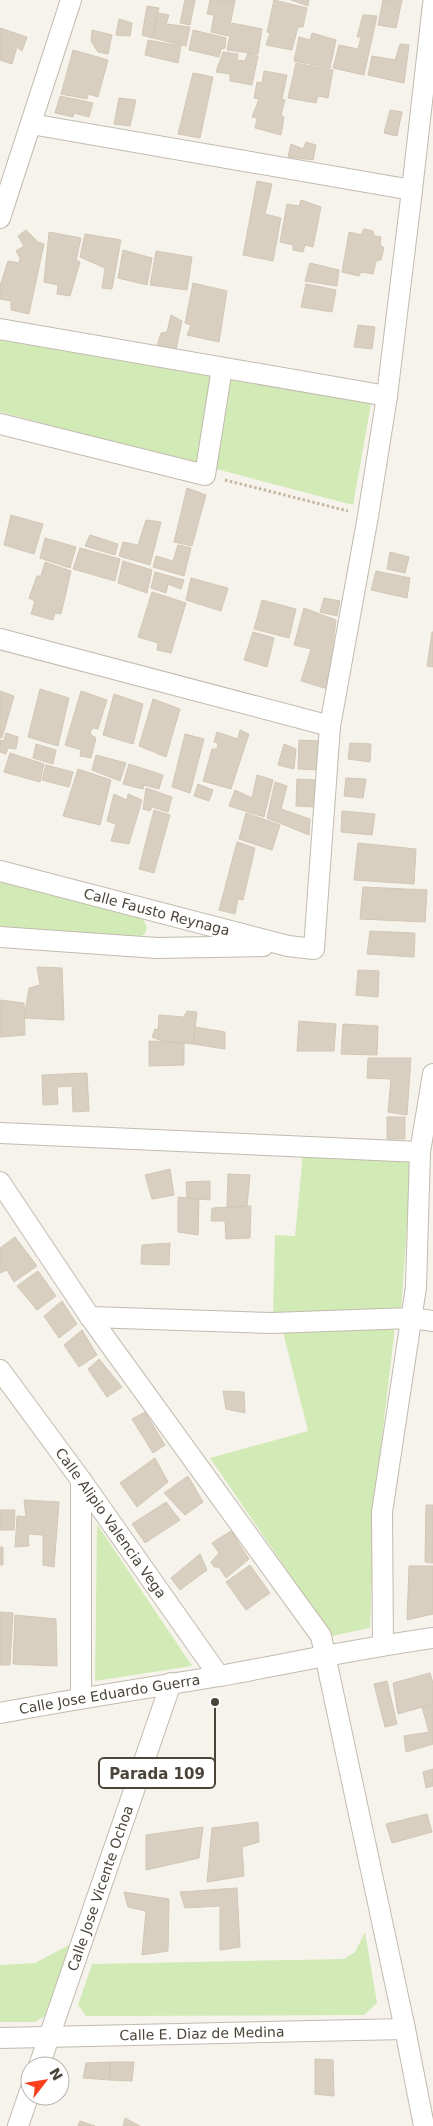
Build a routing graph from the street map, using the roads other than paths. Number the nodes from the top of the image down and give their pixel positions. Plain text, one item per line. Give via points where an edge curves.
1 (71, 0) edge
2 (433, 4) edge
3 (30, 124) junction
4 (412, 190) junction
5 (0, 218) edge
6 (0, 329) edge
7 (222, 368) junction
8 (387, 396) junction
9 (0, 424) edge
10 (0, 639) edge
11 (330, 726) junction
12 (0, 871) edge
13 (0, 937) edge
14 (288, 946) junction
15 (433, 1074) edge
16 (0, 1133) edge
17 (420, 1152) junction
18 (0, 1182) edge
19 (90, 1317) junction
20 (411, 1318) junction
21 (433, 1321) edge
22 (0, 1370) edge
23 (81, 1480) junction
24 (433, 1638) edge
25 (383, 1645) junction
26 (325, 1656) junction
27 (219, 1676) junction
28 (171, 1683) junction
29 (81, 1697) junction
30 (0, 1713) edge
31 (405, 2029) junction
32 (0, 2038) edge
33 (48, 2038) junction
34 (42, 2056) edge
35 (25, 2106) edge
36 (18, 2126) edge
37 (424, 2126) edge

1 - 3 street
2 - 4 street
3 - 4 street
3 - 5 street
4 - 8 street
6 - 7 street
7 - 8 street
7 - 9 street via 205,475
8 - 11 street
10 - 11 street
11 - 14 street, Calle Fausto Reynaga via 314,949
12 - 14 street, Calle Fausto Reynaga
13 - 14 street via 157,948
15 - 17 street
16 - 17 street
17 - 20 street via 416,1287
18 - 19 street
19 - 20 street via 272,1323
19 - 26 street via 321,1636
20 - 21 street
20 - 25 street via 382,1512
22 - 23 street, Calle Alipio Valencia Vega
23 - 27 street, Calle Alipio Valencia Vega
23 - 29 street
24 - 25 street
25 - 26 street
26 - 27 street, Calle Jose Eduardo Guerra
26 - 31 street
27 - 28 street, Calle Jose Eduardo Guerra
28 - 29 street, Calle Jose Eduardo Guerra
28 - 33 street, Calle Jose Vicente Ochoa
29 - 30 street, Calle Jose Eduardo Guerra
31 - 33 street, Calle E. Diaz de Medina
31 - 37 street
32 - 33 street, Calle E. Diaz de Medina
33 - 34 street, Calle Jose Vicente Ochoa
35 - 36 street

